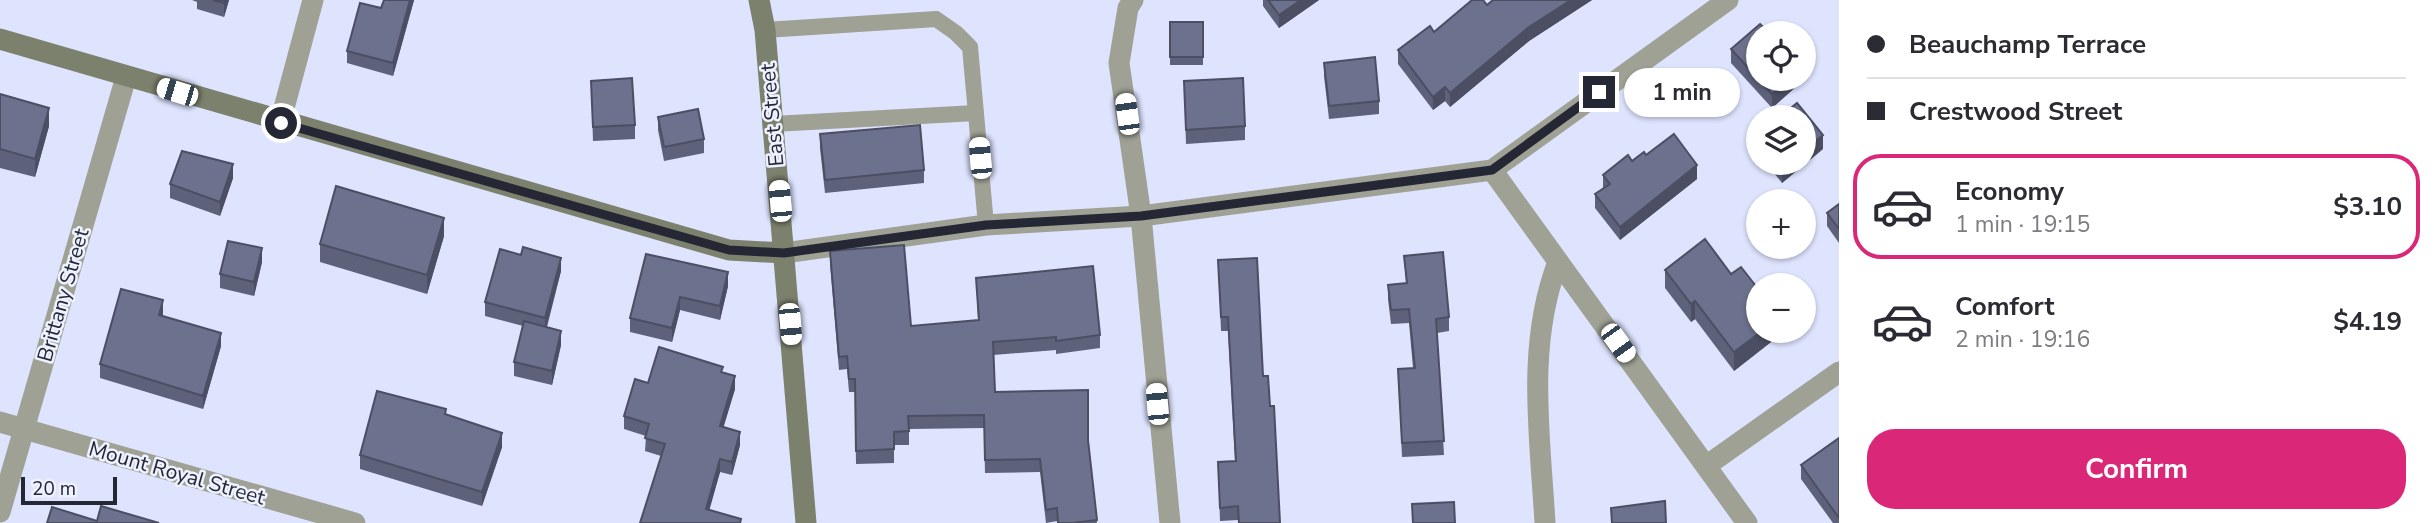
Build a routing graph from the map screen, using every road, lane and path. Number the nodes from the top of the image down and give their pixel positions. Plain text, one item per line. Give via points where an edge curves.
1 (313, 0) edge
2 (759, 0) edge
3 (1133, 0) edge
4 (1728, 0) edge
5 (765, 30) junction
6 (0, 39) edge
7 (125, 77) junction
8 (976, 113) junction
9 (281, 123) junction
10 (773, 124) junction
11 (1492, 170) junction
12 (1141, 216) junction
13 (986, 225) junction
14 (784, 253) junction
15 (1558, 261) junction
16 (1839, 372) edge
17 (0, 422) edge
18 (24, 429) junction
19 (1706, 466) junction
20 (0, 512) edge
21 (355, 523) edge
22 (806, 523) edge
23 (1170, 523) edge
24 (1545, 523) edge
25 (1747, 523) edge

1 - 9 street
2 - 5 street, East Street
3 - 12 street via 1119,63
4 - 11 street
5 - 8 lane via 936,19 970,47
5 - 10 street, East Street
6 - 7 street
7 - 9 street
7 - 18 street, Brittany Street
8 - 10 lane
8 - 13 lane
9 - 14 street via 729,250
10 - 14 street, East Street
11 - 12 street
11 - 15 street
12 - 13 street
12 - 23 street
13 - 14 street
14 - 22 street, East Street
15 - 19 street
15 - 24 street via 1536,356
16 - 19 street
17 - 18 street, Mount Royal Street
18 - 20 street, Brittany Street
18 - 21 street, Mount Royal Street
19 - 25 street

